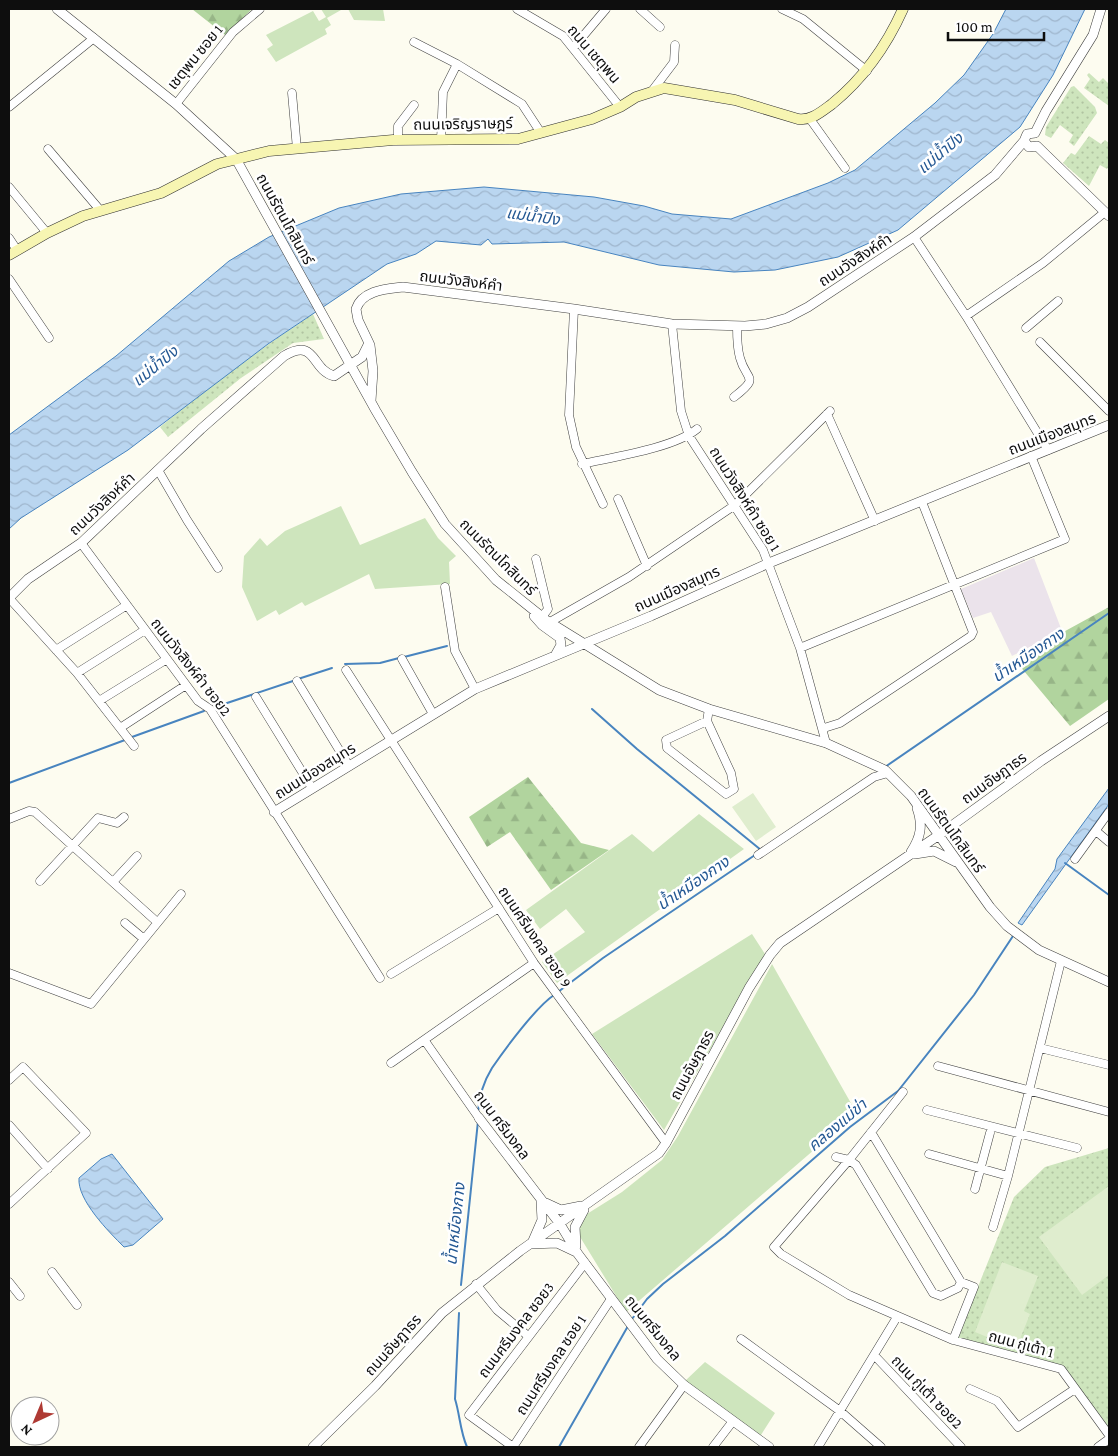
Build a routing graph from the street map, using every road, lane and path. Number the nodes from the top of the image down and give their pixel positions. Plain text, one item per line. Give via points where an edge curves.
1 (57, 9) edge
2 (260, 9) edge
3 (517, 9) edge
4 (606, 9) edge
5 (640, 9) edge
6 (782, 9) edge
7 (903, 9) edge
8 (1101, 9) edge
9 (660, 27) dead end
10 (94, 38) junction
11 (414, 42) dead end
12 (675, 45) dead end
13 (574, 48) junction
14 (457, 64) junction
15 (867, 71) junction
16 (652, 91) junction
17 (292, 93) dead end
18 (176, 104) junction
19 (414, 105) dead end
20 (9, 107) edge
21 (620, 107) junction
22 (810, 120) junction
23 (541, 133) junction
24 (1035, 133) junction
25 (398, 140) junction
26 (441, 140) junction
27 (1024, 141) junction
28 (1037, 146) junction
29 (48, 149) dead end
30 (297, 149) junction
31 (236, 159) junction
32 (845, 168) dead end
33 (9, 188) edge
34 (100, 210) junction
35 (1107, 214) edge
36 (47, 233) junction
37 (9, 238) edge
38 (914, 238) junction
39 (13, 252) edge
40 (9, 279) edge
41 (1058, 301) dead end
42 (574, 309) junction
43 (966, 316) junction
44 (672, 324) junction
45 (737, 326) junction
46 (1026, 328) dead end
47 (50, 338) dead end
48 (1040, 342) dead end
49 (369, 343) junction
50 (352, 366) junction
51 (734, 397) dead end
52 (370, 401) junction
53 (1109, 411) edge
54 (1109, 425) edge
55 (698, 429) dead end
56 (690, 436) junction
57 (1048, 450) junction
58 (1031, 456) junction
59 (582, 464) junction
60 (158, 470) junction
61 (618, 499) dead end
62 (922, 502) junction
63 (603, 504) dead end
64 (735, 504) junction
65 (875, 521) junction
66 (81, 543) junction
67 (536, 559) dead end
68 (769, 563) junction
69 (646, 566) junction
70 (218, 568) dead end
71 (954, 584) junction
72 (445, 587) dead end
73 (9, 598) edge
74 (523, 603) junction
75 (127, 605) junction
76 (546, 620) junction
77 (145, 630) junction
78 (582, 644) junction
79 (800, 648) junction
80 (56, 650) junction
81 (556, 654) junction
82 (167, 659) junction
83 (402, 659) dead end
84 (346, 670) dead end
85 (77, 673) junction
86 (297, 681) dead end
87 (186, 685) junction
88 (475, 689) junction
89 (256, 698) dead end
90 (99, 701) junction
91 (709, 709) junction
92 (433, 714) junction
93 (1109, 716) edge
94 (707, 721) junction
95 (120, 728) junction
96 (824, 728) junction
97 (392, 740) junction
98 (826, 743) junction
99 (134, 746) dead end
100 (349, 766) junction
101 (886, 772) junction
102 (312, 788) junction
103 (913, 799) junction
104 (274, 812) junction
105 (1109, 812) edge
106 (124, 817) dead end
107 (9, 819) edge
108 (1096, 831) junction
109 (940, 835) junction
110 (1109, 842) edge
111 (74, 846) junction
112 (758, 855) dead end
113 (910, 855) junction
114 (137, 856) dead end
115 (1074, 859) dead end
116 (960, 865) junction
117 (40, 881) dead end
118 (113, 882) junction
119 (181, 894) dead end
120 (499, 908) junction
121 (157, 922) junction
122 (125, 924) dead end
123 (144, 939) junction
124 (1062, 961) junction
125 (534, 963) junction
126 (9, 973) edge
127 (392, 974) dead end
128 (380, 978) dead end
129 (1109, 982) edge
130 (425, 1041) junction
131 (1040, 1048) junction
132 (391, 1063) dead end
133 (1109, 1065) edge
134 (938, 1066) dead end
135 (9, 1080) edge
136 (1029, 1090) junction
137 (903, 1092) dead end
138 (927, 1110) dead end
139 (1109, 1112) edge
140 (479, 1118) joint
141 (9, 1125) edge
142 (871, 1132) junction
143 (990, 1133) dead end
144 (1019, 1133) junction
145 (666, 1143) junction
146 (1077, 1148) dead end
147 (929, 1154) dead end
148 (836, 1157) dead end
149 (849, 1160) junction
150 (981, 1168) junction
151 (48, 1169) junction
152 (1008, 1176) junction
153 (975, 1189) dead end
154 (11, 1198) edge
155 (541, 1200) junction
156 (587, 1205) junction
157 (560, 1224) junction
158 (993, 1227) dead end
159 (531, 1244) junction
160 (578, 1254) junction
161 (585, 1263) junction
162 (52, 1272) dead end
163 (9, 1282) edge
164 (961, 1282) junction
165 (476, 1284) junction
166 (20, 1296) dead end
167 (611, 1299) junction
168 (77, 1305) dead end
169 (897, 1317) junction
170 (528, 1336) junction
171 (741, 1339) dead end
172 (952, 1340) junction
173 (874, 1355) junction
174 (684, 1385) junction
175 (970, 1389) dead end
176 (1075, 1389) junction
177 (840, 1411) junction
178 (733, 1421) junction
179 (1109, 1435) edge
180 (1109, 1439) edge
181 (313, 1447) edge
182 (513, 1447) edge
183 (639, 1447) edge
184 (713, 1447) edge
185 (769, 1447) edge
186 (818, 1447) edge
187 (881, 1447) edge
188 (961, 1447) edge
189 (1098, 1447) edge

1 - 10 street, ถนนรัตนโกสินทร์
2 - 18 street, เชตุพน ซอย 1 via 237,27
3 - 13 street, ถนน เชตุพน via 563,36
4 - 13 street
5 - 9 street
6 - 15 street via 803,19
7 - 15 main road
8 - 24 street via 1093,35
10 - 18 street, ถนนรัตนโกสินทร์
10 - 20 street
11 - 14 street
12 - 16 street via 674,62
13 - 21 street, ถนน เชตุพน
14 - 23 street via 522,104
14 - 26 street via 443,92
15 - 22 main road
16 - 21 main road, ถนนเจริญราษฎร์
16 - 22 main road, ถนนเจริญราษฎร์ via 676,89 716,95
17 - 30 street
18 - 31 street, ถนนรัตนโกสินทร์
19 - 25 street via 398,126
21 - 23 main road, ถนนเจริญราษฎร์ via 592,119
22 - 32 street
23 - 26 main road, ถนนเจริญราษฎร์ via 518,139
24 - 27 street via 1027,134
24 - 28 street via 1039,138
25 - 26 main road, ถนนเจริญราษฎร์
25 - 30 main road, ถนนเจริญราษฎร์
27 - 28 street via 1029,147
27 - 38 street, ถนนวังสิงห์คำ via 995,174
28 - 35 street
29 - 34 street
30 - 31 main road, ถนนเจริญราษฎร์ via 269,151
31 - 34 main road, ถนนเจริญราษฎร์ via 217,164 161,193
31 - 50 street, ถนนรัตนโกสินทร์
33 - 36 street
34 - 36 main road, ถนนเจริญราษฎร์
35 - 43 street
36 - 39 main road, ถนนเจริญราษฎร์
37 - 39 street
38 - 43 street
38 - 45 street, ถนนวังสิงห์คำ via 787,318 766,324
40 - 47 street
41 - 46 street
42 - 44 street, ถนนวังสิงห์คำ
42 - 49 street, ถนนวังสิงห์คำ via 403,288 385,289 361,299 356,309
42 - 59 street via 568,402
43 - 57 street
44 - 45 street, ถนนวังสิงห์คำ
44 - 56 street, ถนนวังสิงห์คำ ซอย 1 via 681,411
45 - 51 street via 740,359 750,381 749,386
48 - 53 street
49 - 50 street via 365,354
49 - 52 street, ถนนวังสิงห์คำ via 373,371
50 - 52 street, ถนนรัตนโกสินทร์
50 - 60 street, ถนนวังสิงห์คำ via 334,376 306,350 292,352
52 - 74 street, ถนนรัตนโกสินทร์ via 445,524 462,546
54 - 57 street, ถนนเมืองสมุทร
55 - 56 street
56 - 59 street
56 - 64 street, ถนนวังสิงห์คำ ซอย 1
57 - 58 street, ถนนเมืองสมุทร
58 - 62 street, ถนนเมืองสมุทร
58 - 71 street via 1066,539
59 - 63 street
60 - 66 street, ถนนวังสิงห์คำ
60 - 70 street
61 - 69 street
62 - 65 street, ถนนเมืองสมุทร
62 - 71 street
64 - 65 street via 829,412
64 - 68 street, ถนนวังสิงห์คำ ซอย 1
64 - 69 street
65 - 68 street, ถนนเมืองสมุทร
66 - 73 street, ถนนวังสิงห์คำ via 28,579
66 - 75 street, ถนนวังสิงห์คำ ซอย2
67 - 76 street via 548,609
68 - 78 street, ถนนเมืองสมุทร
68 - 79 street, ถนนวังสิงห์คำ ซอย 1
69 - 76 street
71 - 79 street
71 - 96 street via 973,632 971,636 840,723
72 - 88 street via 455,651
73 - 80 street
74 - 76 street, ถนนรัตนโกสินทร์
74 - 81 street via 542,625 560,638 562,645
75 - 77 street, ถนนวังสิงห์คำ ซอย2
75 - 80 street
76 - 78 street, ถนนรัตนโกสินทร์
77 - 82 street, ถนนวังสิงห์คำ ซอย2
77 - 85 street
78 - 81 street, ถนนเมืองสมุทร
78 - 91 street, ถนนรัตนโกสินทร์ via 659,690
79 - 96 street, ถนนวังสิงห์คำ ซอย 1
80 - 85 street
81 - 88 street, ถนนเมืองสมุทร
82 - 87 street, ถนนวังสิงห์คำ ซอย2
82 - 90 street
83 - 92 street
84 - 97 street, ถนนศรีมงคล ซอย 9
85 - 90 street
86 - 100 street
87 - 95 street
87 - 104 street, ถนนวังสิงห์คำ ซอย2 via 198,701 210,709
88 - 92 street, ถนนเมืองสมุทร
89 - 102 street
90 - 95 street
91 - 94 street
91 - 98 street, ถนนรัตนโกสินทร์
92 - 97 street, ถนนเมืองสมุทร
93 - 109 street, ถนนอัษฎาธร
94 - 94 street via 731,773 734,788 726,794 667,748 666,740
95 - 99 street
96 - 98 street, ถนนวังสิงห์คำ ซอย 1
97 - 100 street, ถนนเมืองสมุทร
97 - 120 street, ถนนศรีมงคล ซอย 9
98 - 101 street, ถนนรัตนโกสินทร์
100 - 102 street, ถนนเมืองสมุทร
101 - 103 street, ถนนรัตนโกสินทร์
101 - 112 street
102 - 104 street, ถนนเมืองสมุทร
103 - 109 street, ถนนรัตนโกสินทร์
103 - 113 street via 922,825
104 - 128 street, ถนนวังสิงห์คำ ซอย2
105 - 108 street
106 - 111 street via 117,823 98,818
107 - 111 street via 29,811 35,812
108 - 110 street
108 - 115 street
109 - 113 street, ถนนอัษฎาธร
109 - 116 street, ถนนรัตนโกสินทร์
111 - 117 street
111 - 118 street
113 - 116 street via 934,851
113 - 145 street, ถนนอัษฎาธร via 774,950 749,988
114 - 118 street
116 - 124 street, ถนนรัตนโกสินทร์ via 990,907 1011,929
118 - 121 street
119 - 121 street
120 - 125 street, ถนนศรีมงคล ซอย 9
120 - 127 street
121 - 123 street
122 - 123 street
123 - 126 street via 91,1004
124 - 129 street
124 - 131 street
125 - 130 street
125 - 145 street, ถนนศรีมงคล ซอย 9
130 - 132 street
130 - 140 street, ถนน ศรีมงคล
131 - 133 street
131 - 136 street
134 - 136 street
135 - 151 street via 24,1067 86,1133
136 - 139 street
136 - 144 street
137 - 142 street
138 - 144 street
140 - 155 street, ถนน ศรีมงคล
141 - 151 street
142 - 149 street
142 - 164 street
143 - 150 street
144 - 146 street
144 - 152 street
145 - 156 street, ถนนอัษฎาธร via 649,1162
147 - 150 street
148 - 149 street
149 - 164 street via 856,1165 933,1293 941,1296 958,1288
149 - 169 street, ถนน กู่เต้า 1 via 774,1247 835,1288
150 - 152 street
150 - 153 street
151 - 154 street
152 - 158 street
155 - 156 street via 561,1210
155 - 157 street, ถนน ศรีมงคล
155 - 159 street via 542,1220
156 - 157 street, ถนนอัษฎาธร
156 - 160 street via 574,1230
157 - 159 street, ถนนอัษฎาธร
157 - 160 street, ถนนศรีมงคล
159 - 160 street via 557,1243
159 - 165 street, ถนนอัษฎาธร
160 - 161 street, ถนนศรีมงคล
161 - 167 street, ถนนศรีมงคล
161 - 170 street, ถนนศรีมงคล ซอย3
162 - 168 street
163 - 166 street
164 - 172 street via 974,1287
165 - 170 street via 497,1310
165 - 181 street, ถนนอัษฎาธร via 442,1313
167 - 174 street, ถนนศรีมงคล via 657,1359
167 - 182 street, ถนนศรีมงคล ซอย 1
169 - 172 street, ถนน กู่เต้า 1
169 - 173 street
170 - 182 street, ถนนศรีมงคล ซอย3 via 469,1415
171 - 177 street
172 - 176 street, ถนน กู่เต้า 1 via 1061,1369
173 - 177 street
173 - 188 street, ถนน กู่เต้า ซอย2
174 - 178 street, ถนนศรีมงคล
174 - 183 street
175 - 176 street via 997,1401 1018,1427
176 - 179 street, ถนน กู่เต้า 1
177 - 186 street
177 - 187 street
178 - 184 street
178 - 185 street, ถนนศรีมงคล
180 - 189 street

